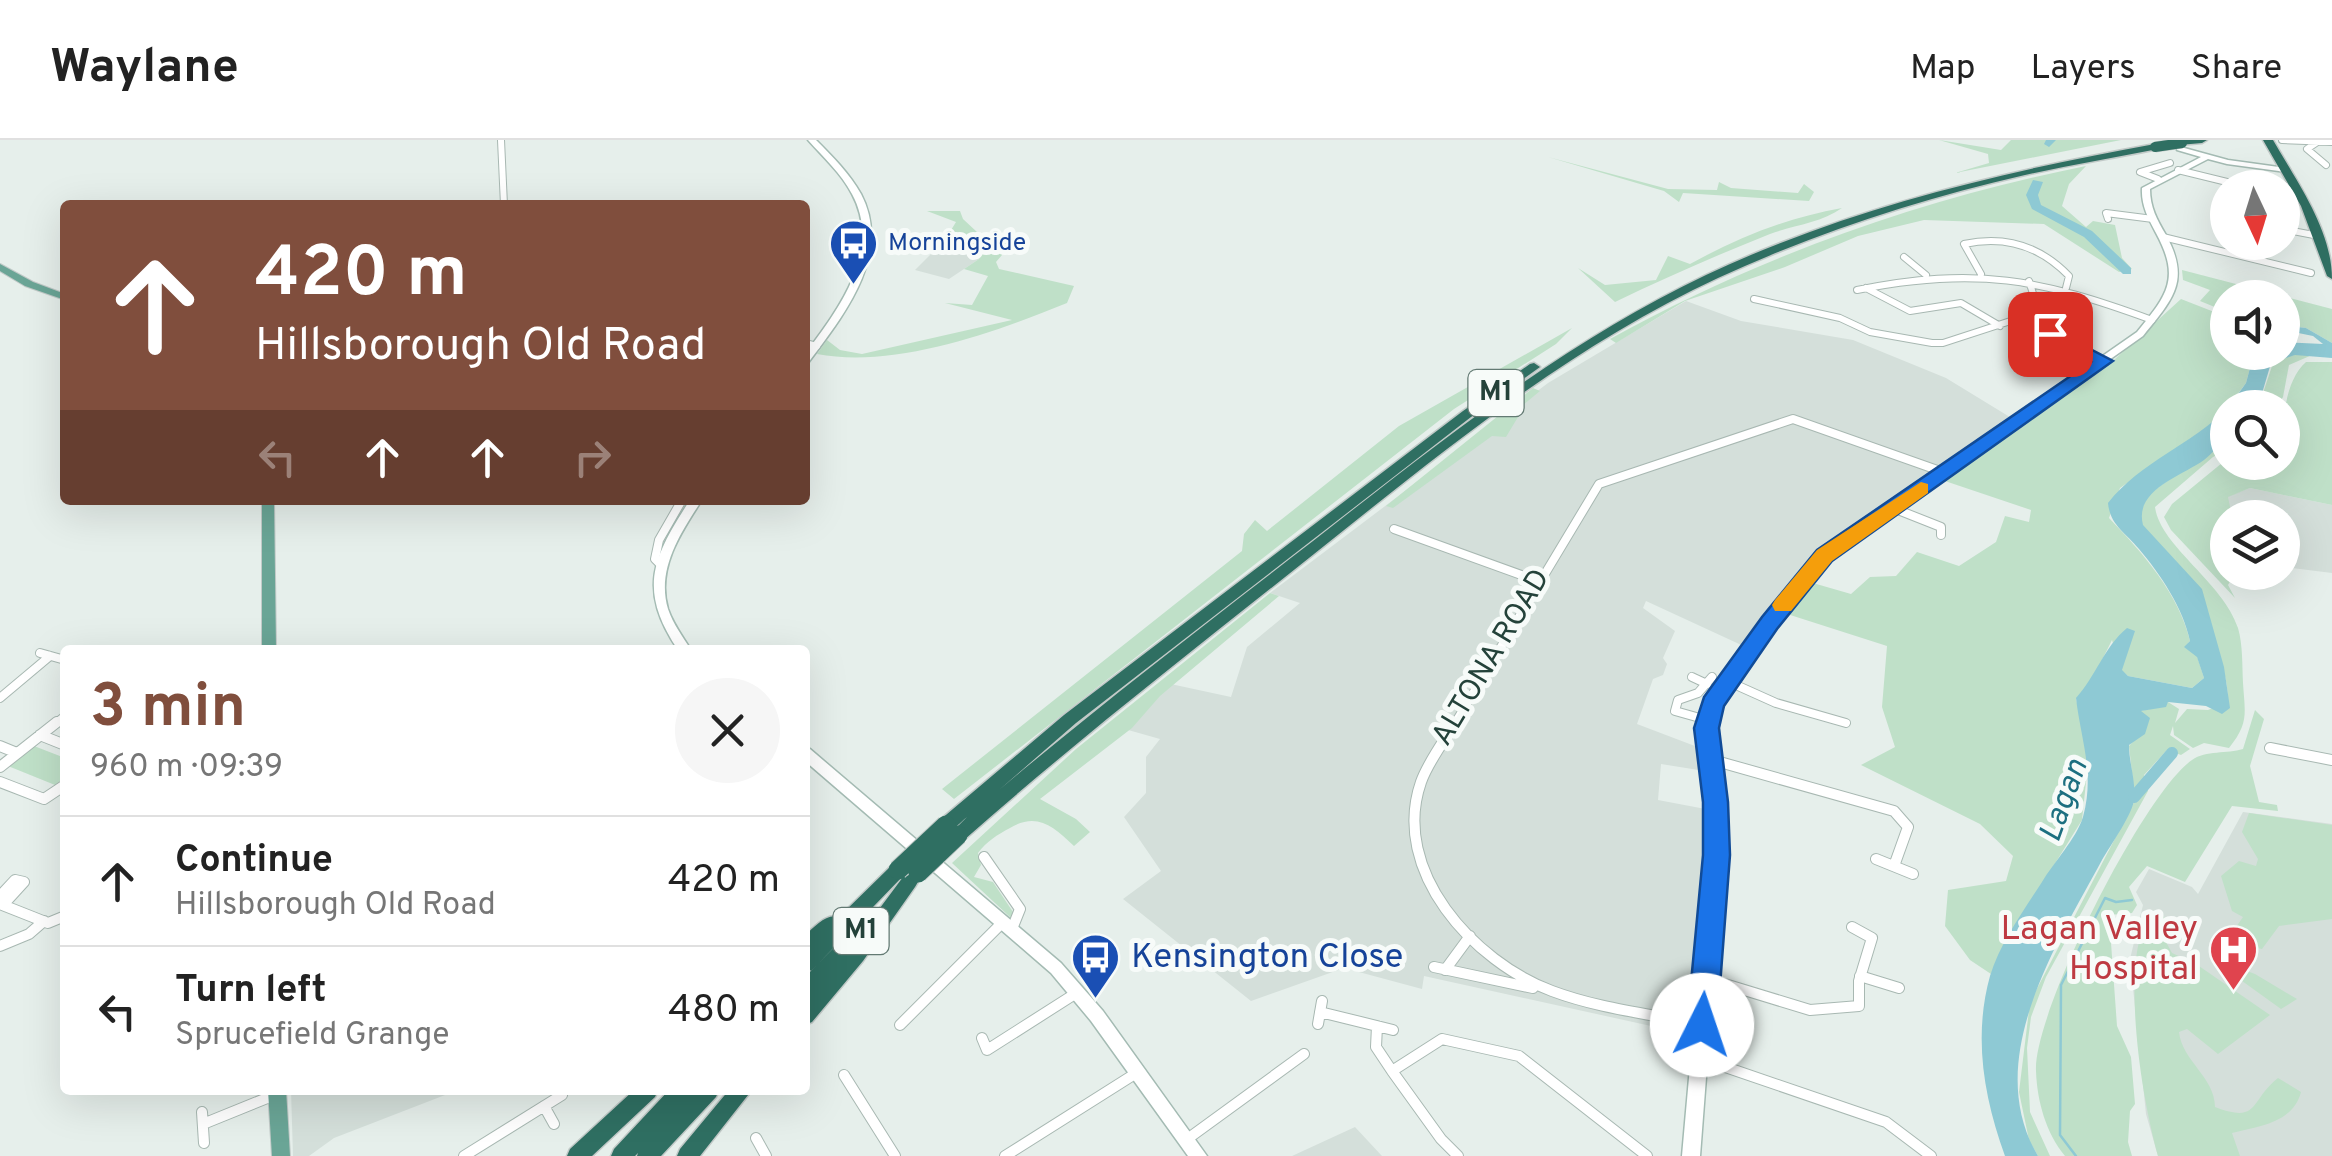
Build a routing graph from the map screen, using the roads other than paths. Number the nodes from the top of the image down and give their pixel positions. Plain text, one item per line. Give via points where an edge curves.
1 (501, 140) edge
2 (812, 140) edge
3 (2202, 140) edge
4 (2268, 140) edge
5 (2282, 140) edge
6 (2314, 141) edge
7 (2332, 142) edge
8 (2152, 143) edge
9 (2181, 146) junction
10 (2206, 156) junction
11 (2170, 163) dead end
12 (2326, 164) dead end
13 (2178, 170) junction
14 (2286, 170) joint
15 (2158, 179) junction
16 (2210, 179) edge
17 (2300, 199) edge
18 (504, 200) edge
19 (2108, 219) dead end
20 (2153, 219) junction
21 (2300, 233) edge
22 (2318, 236) junction
23 (2163, 237) junction
24 (1904, 256) dead end
25 (0, 266) edge
26 (1981, 274) junction
27 (2311, 274) dead end
28 (1926, 275) junction
29 (2332, 276) edge
30 (2029, 281) junction
31 (2066, 288) junction
32 (60, 295) edge
33 (1754, 298) dead end
34 (2152, 320) junction
35 (2000, 326) junction
36 (2050, 334) dead end
37 (810, 345) edge
38 (816, 346) junction
39 (810, 354) edge
40 (2104, 361) junction
41 (1943, 472) junction
42 (268, 505) edge
43 (679, 505) edge
44 (693, 505) edge
45 (1893, 508) junction
46 (1941, 527) dead end
47 (1394, 529) dead end
48 (660, 564) junction
49 (1538, 581) junction
50 (269, 645) edge
51 (682, 645) edge
52 (60, 658) edge
53 (1692, 677) dead end
54 (1715, 681) junction
55 (0, 698) edge
56 (60, 720) edge
57 (1708, 720) junction
58 (1846, 723) dead end
59 (40, 735) junction
60 (60, 743) edge
61 (0, 746) edge
62 (2270, 748) dead end
63 (17, 753) junction
64 (810, 757) edge
65 (1710, 759) junction
66 (2332, 760) edge
67 (0, 767) edge
68 (0, 782) edge
69 (60, 788) edge
70 (984, 857) dead end
71 (1876, 859) dead end
72 (1894, 866) junction
73 (1914, 874) dead end
74 (908, 875) junction
75 (882, 884) junction
76 (1, 902) edge
77 (60, 917) edge
78 (44, 922) junction
79 (1008, 925) junction
80 (1852, 928) dead end
81 (1470, 936) junction
82 (810, 942) edge
83 (0, 946) edge
84 (810, 959) edge
85 (1860, 976) junction
86 (1705, 978) junction
87 (810, 984) edge
88 (1899, 988) dead end
89 (1078, 992) junction
90 (1570, 996) junction
91 (810, 1010) edge
92 (1320, 1012) dead end
93 (900, 1024) dead end
94 (1702, 1025) junction
95 (1377, 1026) junction
96 (1393, 1030) dead end
97 (982, 1038) dead end
98 (1304, 1054) dead end
99 (1699, 1058) junction
100 (1392, 1071) junction
101 (1138, 1072) junction
102 (844, 1075) dead end
103 (268, 1095) edge
104 (277, 1095) edge
105 (562, 1095) dead end
106 (643, 1095) edge
107 (679, 1095) edge
108 (705, 1095) edge
109 (738, 1095) edge
110 (544, 1106) junction
111 (202, 1118) joint
112 (554, 1124) dead end
113 (756, 1138) dead end
114 (1186, 1140) junction
115 (204, 1143) dead end
116 (282, 1156) edge
117 (464, 1156) edge
118 (577, 1156) edge
119 (621, 1156) edge
120 (648, 1156) edge
121 (687, 1156) edge
122 (766, 1156) edge
123 (895, 1156) edge
124 (1005, 1156) edge
125 (1198, 1156) edge
126 (1458, 1156) edge
127 (1647, 1156) edge
128 (1692, 1156) edge
129 (1931, 1156) edge

1 - 18 street
2 - 38 street via 858,193 870,240 853,293
3 - 9 highway, M1
4 - 14 highway
5 - 6 street
6 - 7 street
6 - 12 street via 2306,148
8 - 9 highway, M1, bridge
8 - 74 highway, M1, bridge via 1888,208 1732,268 1634,317 1473,424 952,830
9 - 10 street
10 - 13 street
10 - 14 street
11 - 15 street via 2140,172
13 - 15 street
13 - 16 street
15 - 20 street via 2145,192
17 - 22 highway
19 - 20 street via 2106,213
20 - 23 street
21 - 22 street
22 - 29 highway
23 - 27 street
23 - 34 street via 2177,270 2174,289
24 - 28 street
25 - 32 main road
26 - 28 street
26 - 30 street
26 - 31 street via 1964,244 2018,243 2054,260 2069,276
28 - 35 street via 1862,289 1910,311 1962,303
30 - 31 street
30 - 35 street via 2035,312
31 - 34 street
33 - 35 street via 1870,332 1943,343
34 - 40 street
36 - 40 street
37 - 38 street
38 - 39 street
40 - 41 street
41 - 45 street
41 - 49 street, ALTONA ROAD via 1809,422 1779,421 1599,484
42 - 50 main road
43 - 48 street via 659,540
44 - 48 street
45 - 46 street
45 - 54 street via 1825,556
47 - 49 street
48 - 51 street via 658,592
49 - 81 street, ALTONA ROAD via 1430,762 1414,804 1424,872
52 - 55 street via 45,654
53 - 54 street
54 - 57 street
54 - 57 street via 1678,700 1674,715
54 - 58 street
56 - 59 street
57 - 65 street
59 - 60 street
59 - 63 street
61 - 63 street
62 - 66 street
63 - 67 street
64 - 79 street
65 - 72 street via 1894,811 1908,826
65 - 86 street via 1717,830
68 - 69 street via 44,798
70 - 79 street via 1020,909
71 - 72 street
72 - 73 street
74 - 75 highway, M1
74 - 87 highway, M1
74 - 91 highway via 856,956
75 - 82 highway
75 - 84 highway, M1
76 - 78 street
77 - 78 street
78 - 83 street
79 - 89 street
79 - 93 street
80 - 85 street via 1872,938
81 - 90 street, ALTONA ROAD via 1512,972
81 - 90 street via 1454,962 1440,969
85 - 86 street via 1859,1006 1810,1010
85 - 88 street
86 - 94 street
89 - 97 street via 987,1050
89 - 101 street
90 - 94 street, ALTONA ROAD
92 - 95 street
94 - 99 street
95 - 96 street
95 - 100 street via 1376,1048
98 - 114 street
99 - 128 street
99 - 129 street via 1862,1112
100 - 126 street
100 - 127 street via 1442,1039 1512,1053
101 - 114 street
101 - 124 street
102 - 123 street
103 - 111 street
104 - 116 main road
105 - 110 street
106 - 118 highway
107 - 119 highway
108 - 120 highway
109 - 121 highway
110 - 112 street
110 - 117 street
111 - 115 street
113 - 122 street
114 - 125 street

